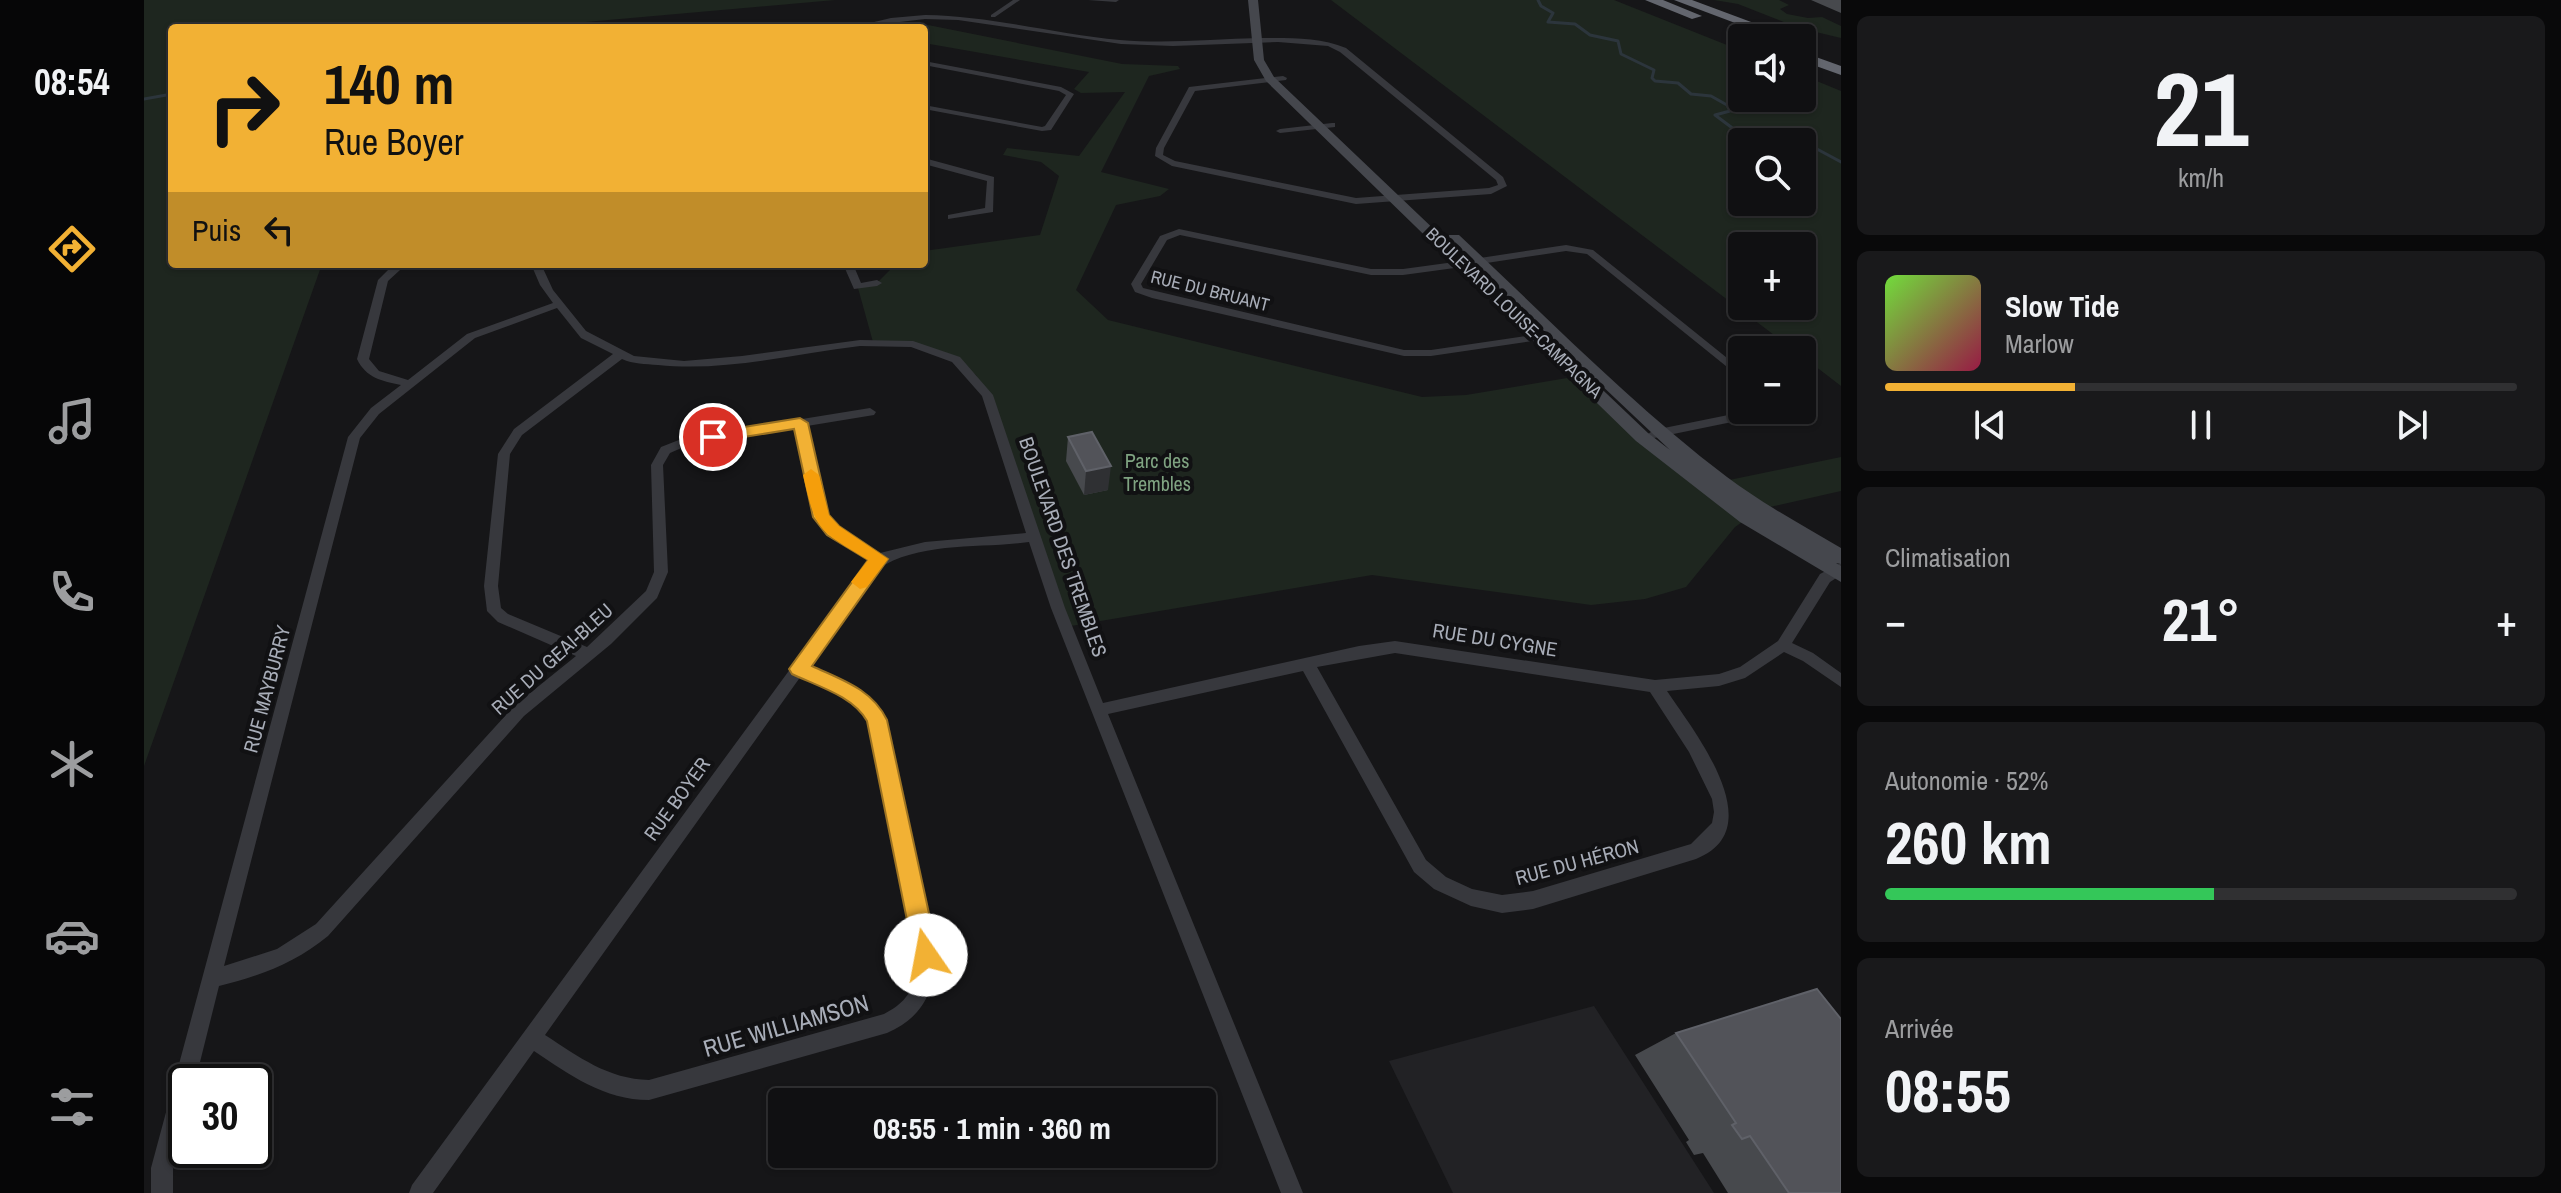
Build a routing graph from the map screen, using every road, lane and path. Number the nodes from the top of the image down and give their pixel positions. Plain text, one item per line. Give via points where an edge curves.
1 (1017, 0) edge
2 (1091, 0) edge
3 (1116, 0) edge
4 (1253, 0) edge
5 (1651, 0) edge
6 (1266, 2) dead end
7 (1679, 5) edge
8 (993, 16) junction
9 (862, 24) edge
10 (1748, 24) edge
11 (1728, 27) edge
12 (1263, 42) junction
13 (1816, 48) edge
14 (1841, 57) edge
15 (1816, 61) edge
16 (928, 64) edge
17 (1841, 70) edge
18 (1276, 79) junction
19 (928, 108) edge
20 (1325, 126) junction
21 (1280, 131) dead end
22 (928, 162) edge
23 (1402, 198) junction
24 (951, 217) dead end
25 (1480, 261) junction
26 (1462, 264) junction
27 (396, 268) edge
28 (538, 268) edge
29 (850, 268) edge
30 (877, 283) dead end
31 (559, 304) junction
32 (1556, 334) junction
33 (1539, 337) junction
34 (618, 356) junction
35 (1728, 365) edge
36 (407, 383) junction
37 (870, 412) dead end
38 (1728, 419) edge
39 (800, 423) junction
40 (1664, 433) junction
41 (1642, 437) junction
42 (1034, 537) junction
43 (879, 559) junction
44 (1839, 568) edge
45 (1783, 645) junction
46 (587, 654) junction
47 (1307, 664) junction
48 (799, 669) junction
49 (1841, 681) edge
50 (1655, 686) junction
51 (1099, 710) junction
52 (212, 979) junction
53 (531, 1037) junction
54 (162, 1193) edge
55 (420, 1193) edge
56 (1292, 1193) edge

1 - 8 street
2 - 3 street
4 - 12 street, BOULEVARD LOUISE-CAMPAGNA
5 - 7 highway
6 - 12 street, BOULEVARD LOUISE-CAMPAGNA
7 - 10 highway via 1695,5
7 - 11 highway
8 - 9 street via 916,9
8 - 12 street via 1122,42
12 - 18 street, BOULEVARD LOUISE-CAMPAGNA via 1259,60
12 - 23 street via 1339,47 1503,182 1497,190
13 - 14 highway
15 - 17 highway
16 - 19 street via 1070,94 1048,128 1042,129
18 - 20 street, BOULEVARD LOUISE-CAMPAGNA
18 - 23 street via 1192,89 1159,156 1347,199
20 - 21 street
20 - 23 street, BOULEVARD LOUISE-CAMPAGNA
22 - 24 street via 991,179 990,210
23 - 25 street, BOULEVARD LOUISE-CAMPAGNA
23 - 26 street, BOULEVARD LOUISE-CAMPAGNA
25 - 26 street
25 - 32 street, BOULEVARD LOUISE-CAMPAGNA
25 - 35 street via 1566,248 1590,252
26 - 33 street, BOULEVARD LOUISE-CAMPAGNA
26 - 33 street, RUE DU BRUANT via 1371,272 1179,232 1163,238 1136,284 1152,295 1389,351 1431,353
27 - 36 street via 383,280 363,359 374,374
28 - 31 street, BOULEVARD DES TREMBLES
29 - 30 street via 858,287
31 - 34 street, BOULEVARD DES TREMBLES via 588,338
31 - 36 street, RUE MAYBURRY via 471,336
32 - 33 street
32 - 40 street, BOULEVARD LOUISE-CAMPAGNA
33 - 41 street, BOULEVARD LOUISE-CAMPAGNA
34 - 42 street, BOULEVARD DES TREMBLES via 687,366 873,342 939,352 967,367 981,383
34 - 46 street via 518,432 504,454 501,480 491,586 494,611
36 - 52 street, RUE MAYBURRY via 366,420 351,445
37 - 39 street, RUE DU GEAI-BLEU
38 - 40 street
39 - 43 street via 821,517
39 - 46 street, RUE DU GEAI-BLEU via 684,442 665,450 657,465 659,583
40 - 41 street
40 - 44 street, BOULEVARD LOUISE-CAMPAGNA
41 - 44 street, BOULEVARD LOUISE-CAMPAGNA via 1747,517
42 - 43 street via 907,549
42 - 51 street, BOULEVARD DES TREMBLES
43 - 48 street, RUE BOYER
44 - 45 street, RUE DU CYGNE via 1825,578
45 - 49 street
45 - 50 street, RUE DU CYGNE via 1745,672
46 - 52 street, RUE DU GEAI-BLEU via 519,711 299,950 277,962
47 - 50 street, RUE DU CYGNE via 1395,647
47 - 50 street, RUE DU HÉRON via 1420,866 1440,883 1502,904 1533,900 1696,851 1717,834 1722,812 1716,787
47 - 51 street, RUE DU CYGNE
48 - 53 street, RUE BOYER
48 - 53 street, RUE WILLIAMSON via 855,695 877,720 926,955 924,992 917,1003 887,1023 629,1092
51 - 56 street, BOULEVARD DES TREMBLES
52 - 54 street, RUE MAYBURRY via 162,1168
53 - 55 street, RUE BOYER

